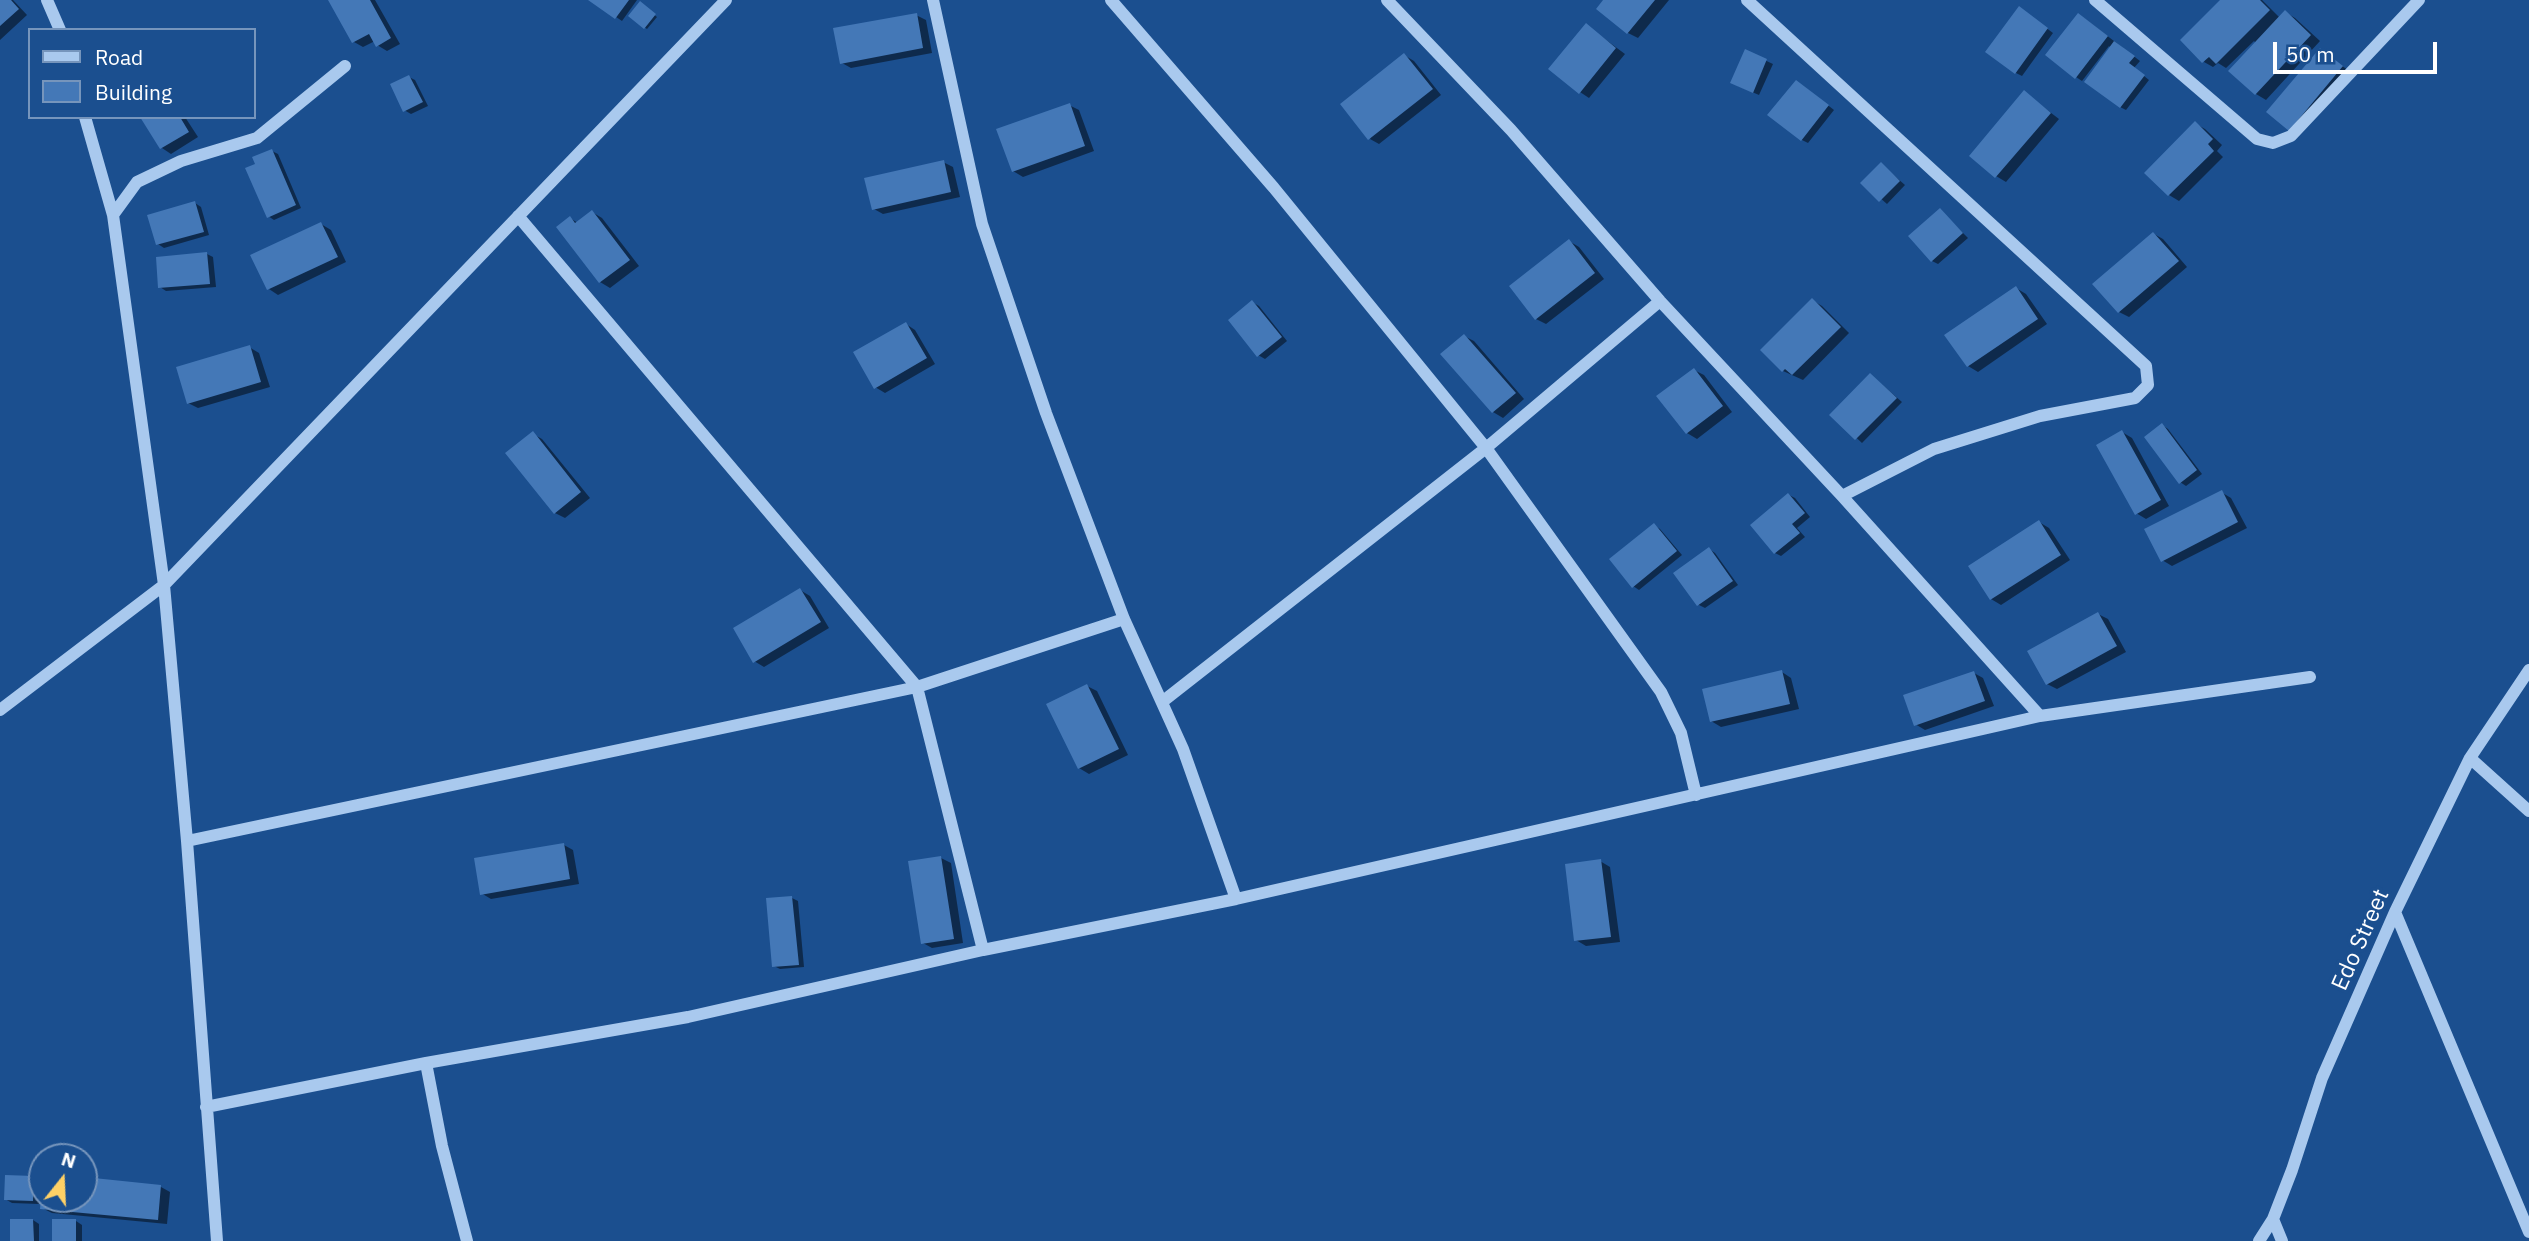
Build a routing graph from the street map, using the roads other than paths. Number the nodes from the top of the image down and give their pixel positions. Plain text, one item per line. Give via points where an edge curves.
1 (47, 0) edge
2 (726, 0) edge
3 (933, 0) edge
4 (1111, 0) edge
5 (1387, 0) edge
6 (1747, 0) edge
7 (2095, 0) edge
8 (2419, 0) edge
9 (59, 28) edge
10 (345, 66) dead end
11 (86, 119) edge
12 (113, 215) junction
13 (518, 216) junction
14 (1660, 302) junction
15 (1486, 447) junction
16 (1842, 496) junction
17 (164, 585) junction
18 (1124, 619) junction
19 (2529, 670) edge
20 (2310, 677) dead end
21 (917, 687) junction
22 (1162, 702) junction
23 (0, 710) edge
24 (2040, 716) junction
25 (2470, 758) junction
26 (1696, 794) junction
27 (2529, 811) edge
28 (187, 841) junction
29 (1236, 899) junction
30 (2395, 912) junction
31 (983, 950) junction
32 (426, 1063) junction
33 (206, 1107) junction
34 (2273, 1219) junction
35 (2529, 1232) edge
36 (217, 1241) edge
37 (467, 1241) edge
38 (2259, 1241) edge
39 (2282, 1241) edge

1 - 9 street
2 - 13 street
3 - 18 street via 982,224 1046,413
4 - 15 street via 1274,188
5 - 14 street via 1511,130
6 - 16 street via 2146,366 2148,385 2135,398 2040,416 1934,449
7 - 8 street via 2257,139 2273,143 2291,136
10 - 12 street via 257,138 181,161 137,182
11 - 12 street
12 - 17 street
13 - 17 street
13 - 21 street
14 - 15 street
14 - 16 street
15 - 22 street
15 - 26 street via 1661,692 1681,733
16 - 24 street
17 - 23 street
17 - 28 street
18 - 21 street
18 - 22 street
19 - 25 street, Edo Street
20 - 24 street
21 - 28 street
21 - 31 street
22 - 29 street
24 - 26 street
25 - 27 street
25 - 30 street, Edo Street
26 - 29 street
28 - 33 street
29 - 31 street
30 - 34 street, Edo Street via 2322,1079
30 - 35 street
31 - 32 street via 688,1017
32 - 33 street
32 - 37 street
33 - 36 street
34 - 38 street, Edo Street
34 - 39 street

